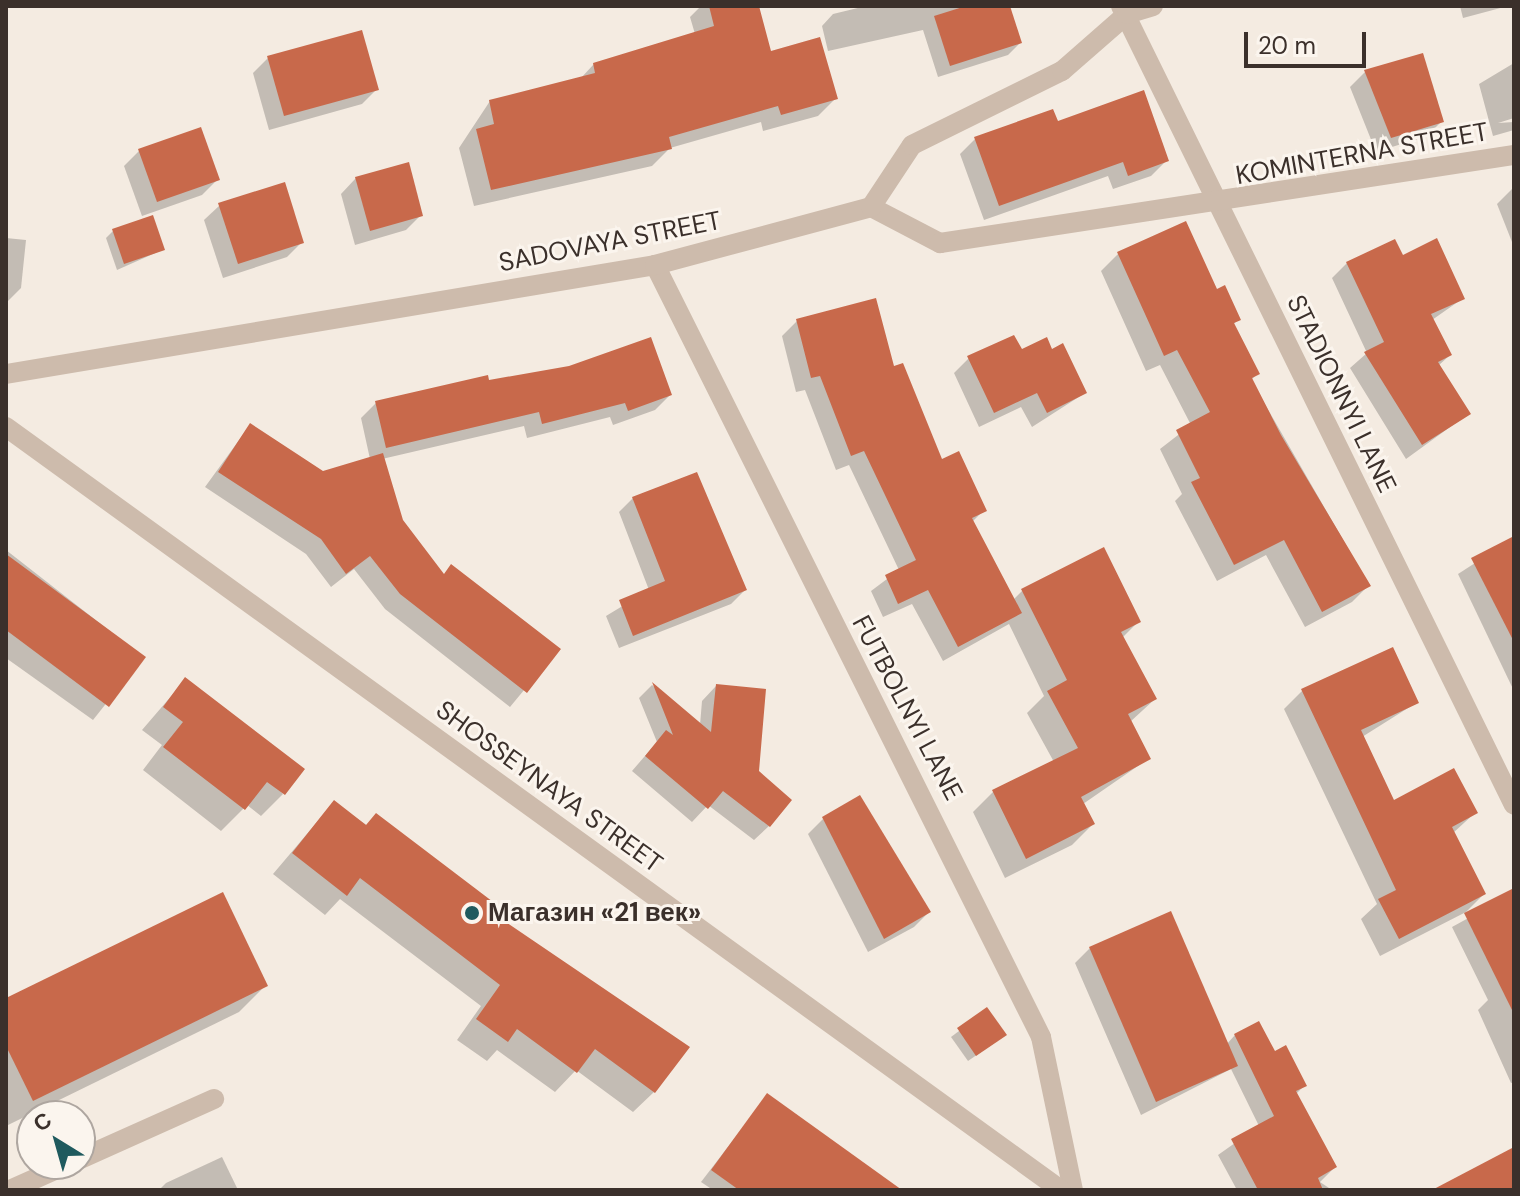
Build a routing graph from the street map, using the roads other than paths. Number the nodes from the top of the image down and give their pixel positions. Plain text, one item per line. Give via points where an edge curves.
1 (1153, 6) edge
2 (1124, 10) edge
3 (1514, 155) edge
4 (1219, 206) junction
5 (871, 207) junction
6 (655, 265) junction
7 (6, 374) edge
8 (6, 427) edge
9 (1514, 805) edge
10 (214, 1099) dead end
11 (96, 1152) edge
12 (32, 1180) edge
13 (10, 1190) edge
14 (1061, 1190) edge
15 (1073, 1190) edge

1 - 2 street
2 - 4 street, STADIONNYI LANE
2 - 5 street via 1062,71 912,145
3 - 4 street, KOMINTERNA STREET
4 - 5 street, KOMINTERNA STREET via 940,243
4 - 9 street, STADIONNYI LANE
5 - 6 street, SADOVAYA STREET
6 - 7 street, SADOVAYA STREET
6 - 15 street, FUTBOLNYI LANE via 1041,1037
8 - 14 street, SHOSSEYNAYA STREET
10 - 11 street
12 - 13 street

